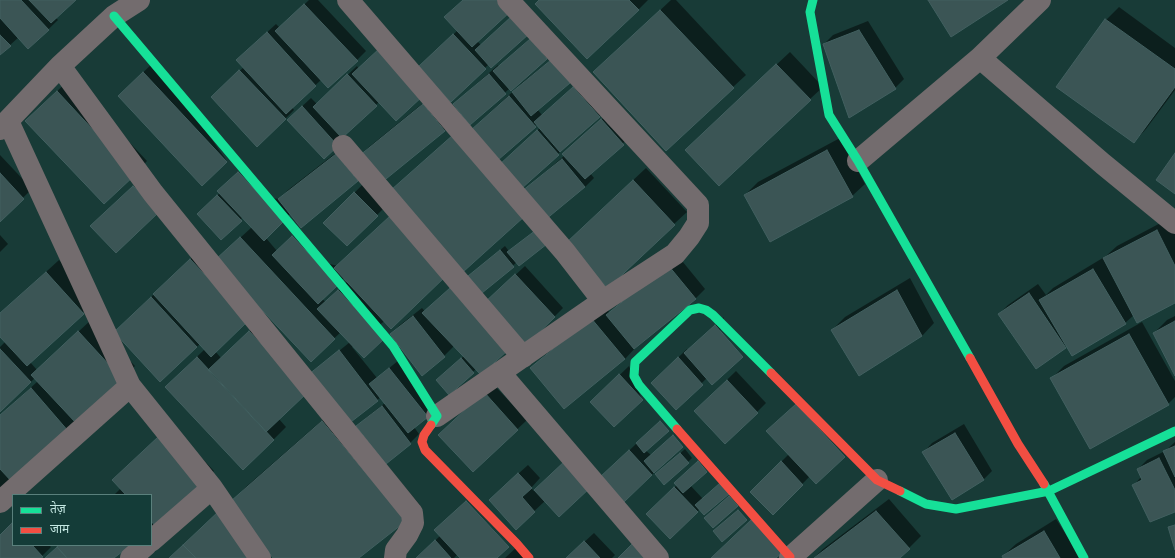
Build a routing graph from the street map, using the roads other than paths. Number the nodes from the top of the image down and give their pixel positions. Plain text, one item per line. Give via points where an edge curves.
1 (139, 0) edge
2 (348, 0) edge
3 (508, 0) edge
4 (813, 0) edge
5 (1040, 0) edge
6 (114, 16) junction
7 (980, 58) junction
8 (60, 66) junction
9 (4, 125) edge
10 (343, 146) dead end
11 (858, 161) junction
12 (1175, 223) edge
13 (603, 301) junction
14 (523, 357) junction
15 (500, 373) junction
16 (130, 386) junction
17 (437, 416) junction
18 (1175, 431) edge
19 (878, 480) junction
20 (212, 488) junction
21 (1049, 491) junction
22 (0, 502) edge
23 (152, 540) edge
24 (145, 546) edge
25 (131, 558) edge
26 (260, 558) edge
27 (395, 558) edge
28 (529, 558) edge
29 (658, 558) edge
30 (790, 558) edge
31 (1084, 558) edge

1 - 6 street
2 - 13 street via 565,252
3 - 13 street via 698,205 698,223 675,254
4 - 11 street via 810,12 829,115
5 - 7 street
6 - 8 street
6 - 17 street via 393,346
7 - 11 street
7 - 12 street
8 - 9 street
8 - 27 street via 153,193 412,513 414,523 396,550
9 - 16 street
10 - 14 street
11 - 21 street via 1018,444
13 - 14 street
14 - 15 street
15 - 17 street
15 - 29 street
16 - 20 street
16 - 22 street
17 - 28 street via 424,435 422,442 425,450
18 - 21 street
19 - 21 street via 926,504 956,509
19 - 30 street
19 - 30 street via 713,315 699,308 690,310 635,362 634,376 639,385
20 - 23 street
20 - 26 street
21 - 31 street
24 - 25 street

